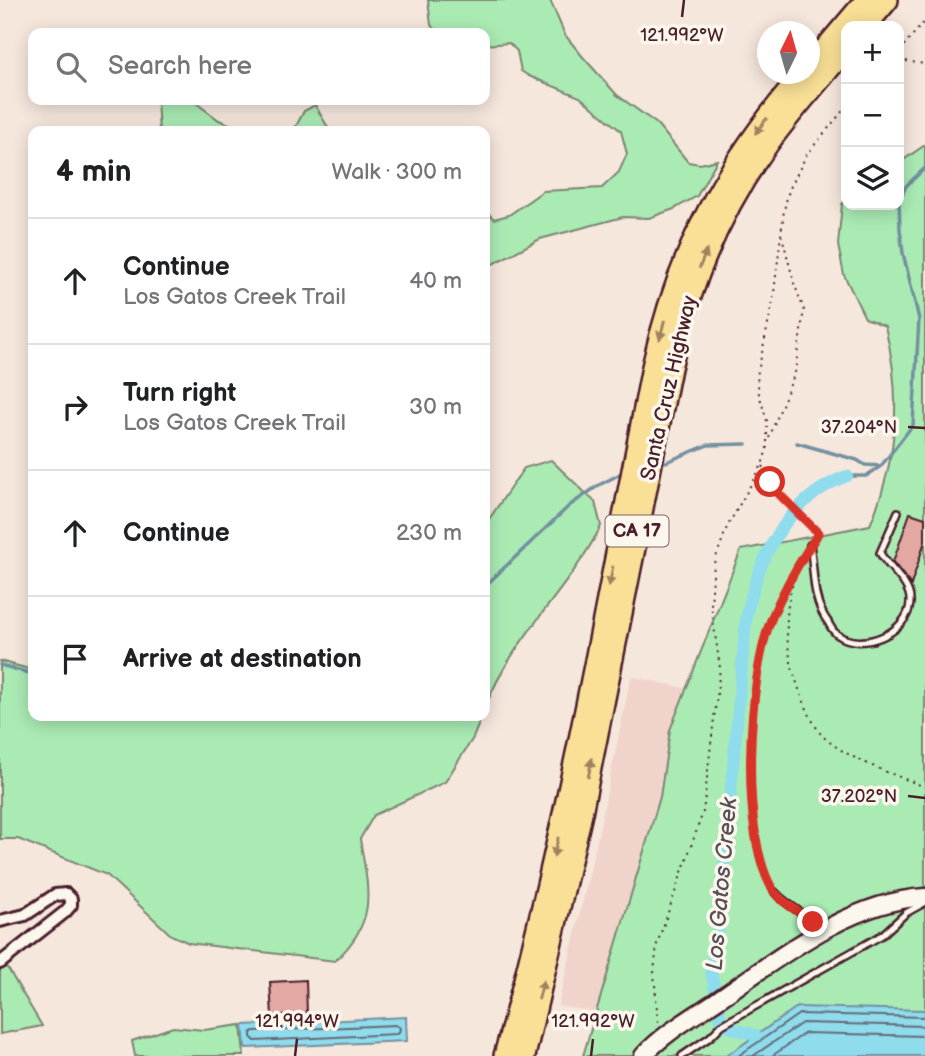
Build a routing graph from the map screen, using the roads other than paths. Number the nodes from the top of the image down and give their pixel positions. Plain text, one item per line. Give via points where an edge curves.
1 (867, 0) edge
2 (887, 0) edge
3 (869, 21) edge
4 (841, 54) edge
5 (820, 55) edge
6 (796, 84) edge
7 (898, 512) dead end
8 (810, 545) road end
9 (775, 892) road end
10 (925, 897) edge
11 (925, 903) edge
12 (0, 921) edge
13 (819, 934) junction
14 (0, 963) edge
15 (505, 1056) edge
16 (524, 1056) edge
17 (643, 1056) edge
18 (682, 1056) edge

1 - 5 highway
2 - 3 highway
16 -> 4 highway, Santa Cruz Highway / CA 17 via 567,876 667,380 689,298 716,230 752,166
6 -> 15 highway, Santa Cruz Highway / CA 17 via 753,136 714,198 664,320 564,814
7 - 8 lane via 880,553 905,586 910,603 902,625 887,635 855,641 838,635 826,621 816,598
9 - 13 lane via 813,922
10 - 13 street via 873,908
11 - 18 lane via 882,935 722,1025
12 - 14 street via 25,915 59,893 71,899 65,912
13 - 17 street via 660,1032

